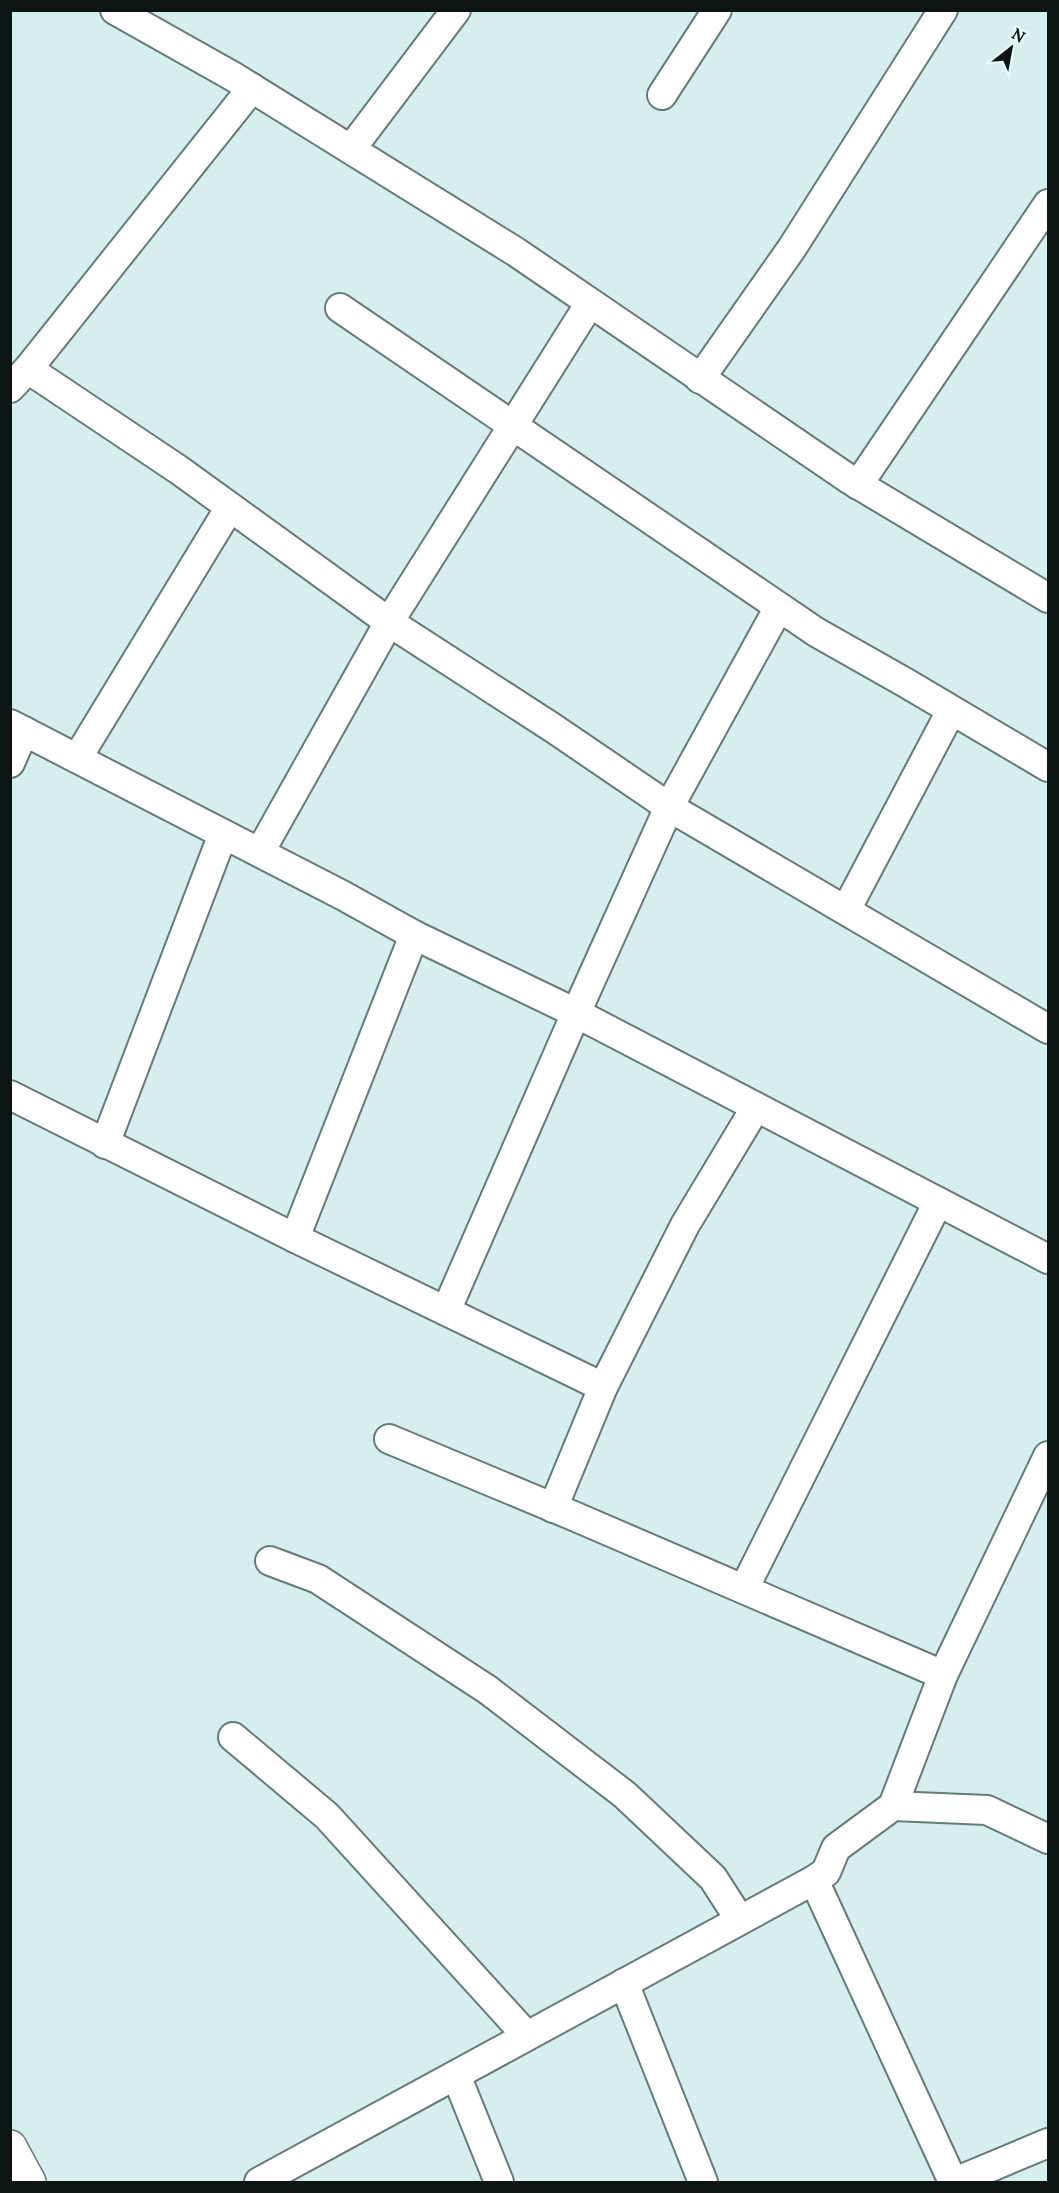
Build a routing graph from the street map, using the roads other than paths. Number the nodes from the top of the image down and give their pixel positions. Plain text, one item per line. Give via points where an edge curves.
1 (115, 10) edge
2 (456, 10) edge
3 (717, 10) edge
4 (944, 10) edge
5 (252, 88) junction
6 (662, 95) dead end
7 (351, 149) junction
8 (1048, 204) edge
9 (590, 303) junction
10 (340, 308) dead end
11 (19, 378) edge
12 (700, 378) junction
13 (513, 425) junction
14 (858, 485) junction
15 (230, 507) junction
16 (1047, 594) edge
17 (779, 607) junction
18 (389, 622) junction
19 (951, 711) junction
20 (17, 727) edge
21 (78, 758) junction
22 (10, 763) edge
23 (1048, 767) edge
24 (669, 807) junction
25 (223, 834) junction
26 (260, 852) junction
27 (846, 910) junction
28 (414, 935) junction
29 (576, 1013) junction
30 (1048, 1029) edge
31 (10, 1095) edge
32 (756, 1107) junction
33 (105, 1144) junction
34 (938, 1202) junction
35 (295, 1238) junction
36 (1048, 1259) edge
37 (446, 1311) junction
38 (603, 1386) junction
39 (389, 1440) dead end
40 (1048, 1456) edge
41 (553, 1508) junction
42 (270, 1561) dead end
43 (744, 1589) junction
44 (943, 1675) junction
45 (233, 1737) dead end
46 (894, 1806) junction
47 (1048, 1839) edge
48 (814, 1880) junction
49 (740, 1920) junction
50 (624, 1983) junction
51 (527, 2036) junction
52 (456, 2075) junction
53 (1048, 2143) edge
54 (10, 2147) edge
55 (273, 2179) edge
56 (29, 2182) edge
57 (499, 2182) edge
58 (703, 2182) edge
59 (954, 2182) edge

1 - 5 street
2 - 7 street
3 - 6 street
4 - 12 street via 792,248
5 - 7 street
5 - 11 street
7 - 9 street
8 - 14 street
9 - 12 street
9 - 13 street
10 - 13 street
11 - 15 street via 179,470
12 - 14 street
13 - 17 street
13 - 18 street
14 - 16 street
15 - 18 street
15 - 21 street
17 - 19 street
17 - 24 street
18 - 24 street
18 - 26 street
19 - 23 street
19 - 27 street
20 - 21 street
20 - 22 street
21 - 25 street
24 - 27 street
24 - 29 street
25 - 26 street
25 - 33 street
26 - 28 street
27 - 30 street
28 - 29 street
28 - 35 street
29 - 32 street
29 - 37 street
31 - 33 street
32 - 34 street
32 - 38 street via 685,1225
33 - 35 street
34 - 36 street
34 - 43 street
35 - 37 street
37 - 38 street
38 - 41 street
39 - 41 street
40 - 44 street
41 - 43 street
42 - 49 street via 318,1579 498,1697 625,1795 713,1878
43 - 44 street
44 - 46 street
45 - 51 street via 327,1816
46 - 47 street via 987,1810
46 - 48 street via 836,1848 826,1872
48 - 49 street
48 - 59 street
49 - 50 street
50 - 51 street
50 - 58 street
51 - 52 street
52 - 55 street
52 - 57 street
53 - 59 street
54 - 56 street

